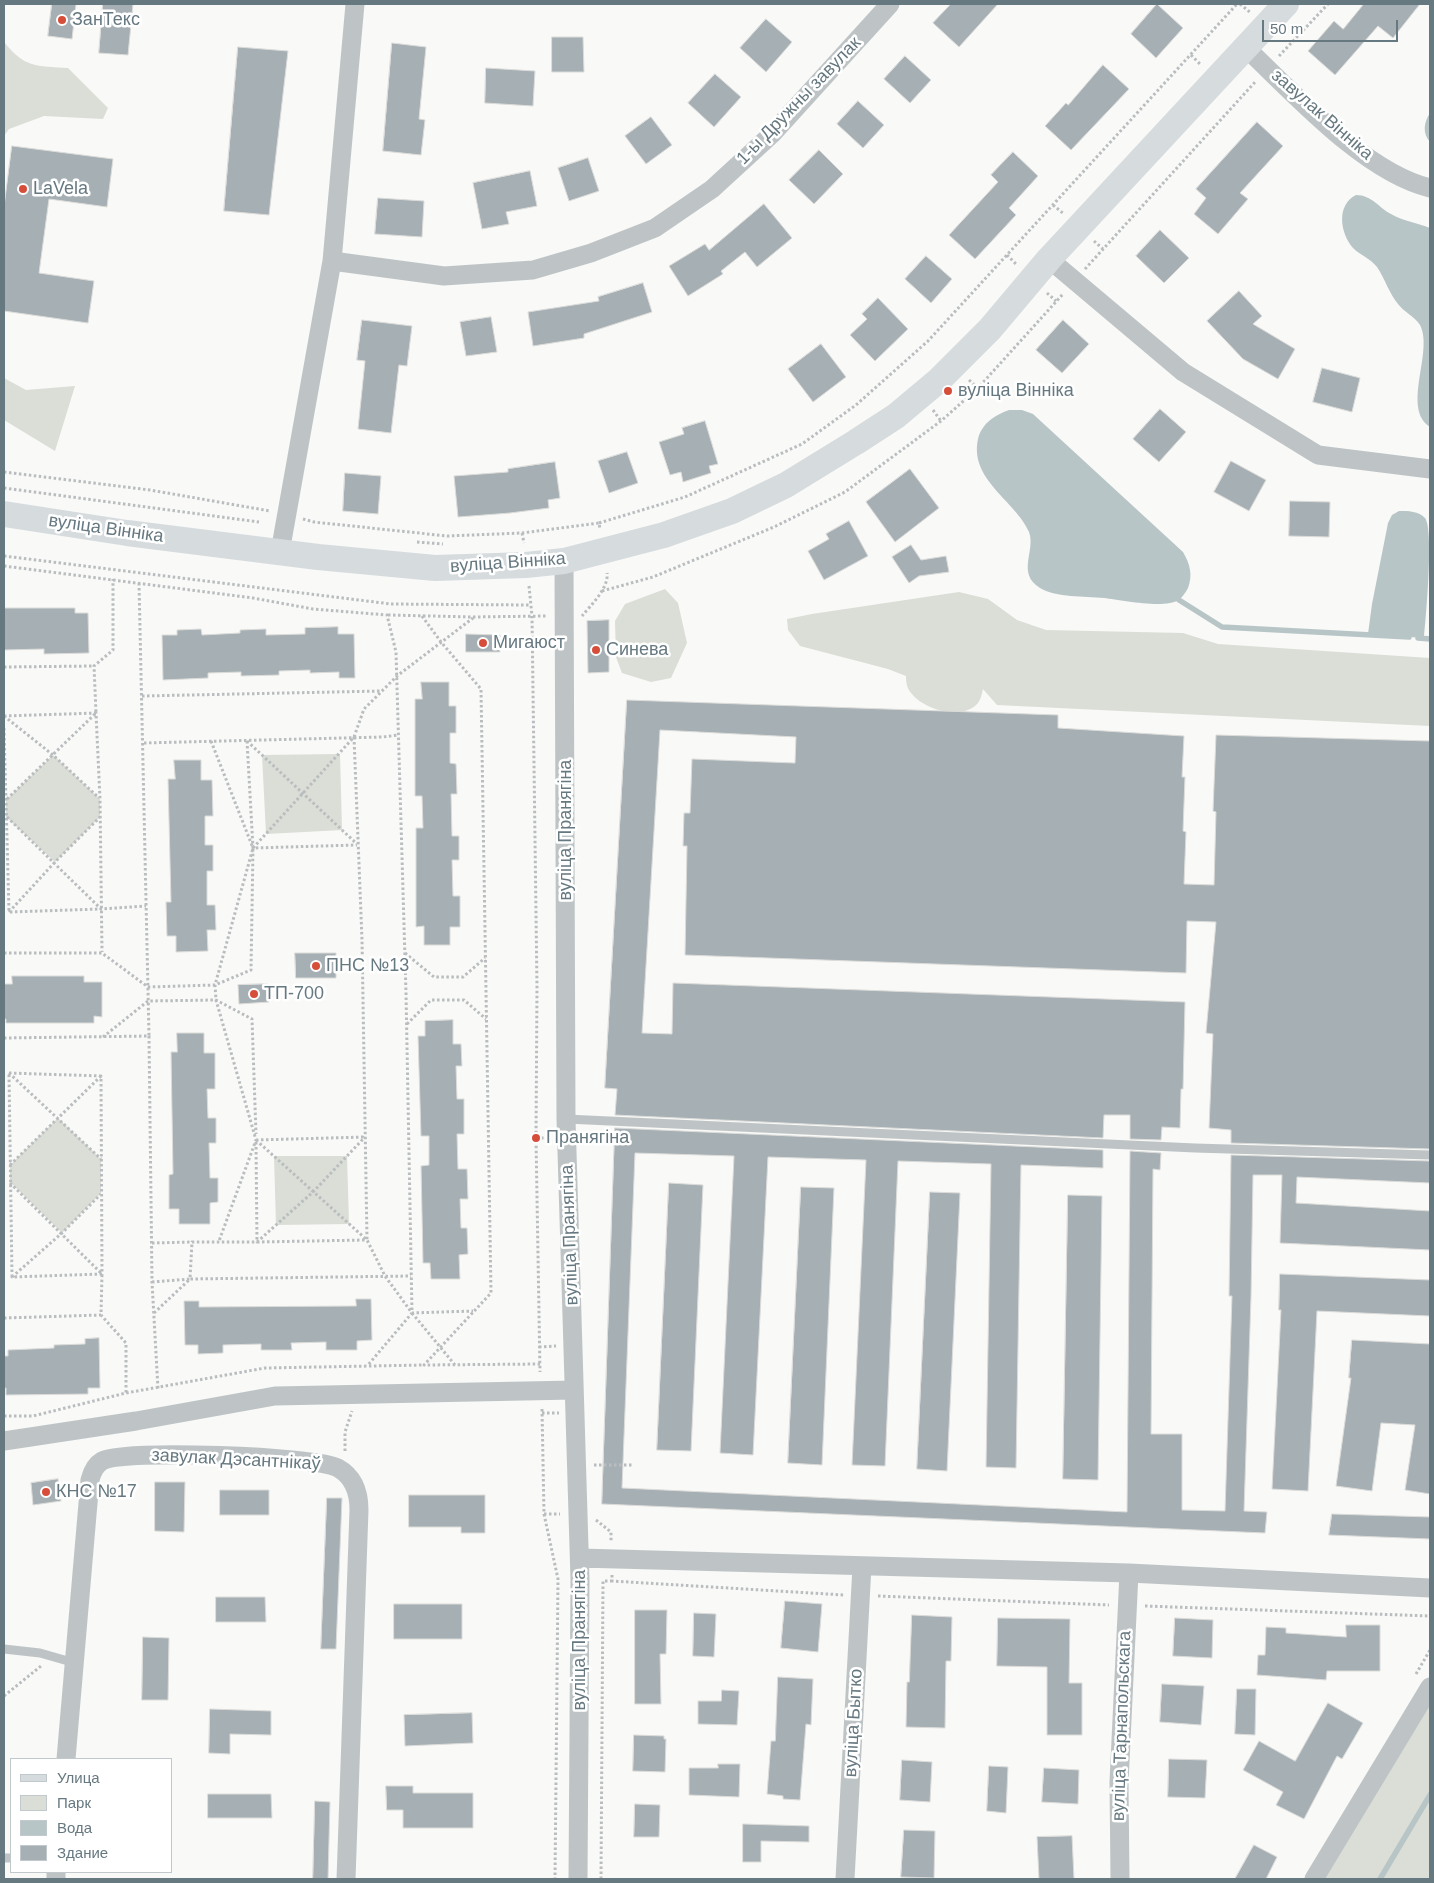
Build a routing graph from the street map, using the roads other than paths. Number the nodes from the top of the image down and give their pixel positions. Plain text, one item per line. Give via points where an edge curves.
1 (355, 4) edge
2 (890, 4) edge
3 (1286, 4) edge
4 (1245, 47) junction
5 (1430, 188) edge
6 (1050, 259) junction
7 (332, 261) junction
8 (1430, 469) edge
9 (4, 514) edge
10 (280, 552) junction
11 (564, 561) junction
12 (566, 1119) junction
13 (1430, 1156) edge
14 (574, 1390) junction
15 (4, 1441) edge
16 (580, 1558) junction
17 (862, 1566) junction
18 (1129, 1573) junction
19 (1430, 1588) edge
20 (4, 1649) edge
21 (76, 1663) junction
22 (1430, 1687) edge
23 (66, 1758) edge
24 (346, 1879) edge
25 (578, 1879) edge
26 (845, 1879) edge
27 (1120, 1879) edge
28 (1314, 1879) edge

1 - 7 street
2 - 7 street, 1-ы Дружны завулак via 772,134 712,190 655,228 591,253 533,270 444,276
3 - 4 street, вуліца Вінніка
4 - 5 street, завулак Вінніка via 1356,149 1391,172
4 - 6 street, вуліца Вінніка
6 - 8 street via 1183,372 1318,454
6 - 11 street, вуліца Вінніка via 990,330 939,380 896,416 856,442 786,485 732,511 664,535
7 - 10 street
9 - 10 street, вуліца Вінніка
10 - 11 street, вуліца Вінніка via 436,568
11 - 12 street, вуліца Пранягіна
12 - 13 lane
12 - 14 street, вуліца Пранягіна
14 - 15 street via 275,1396
14 - 16 street, вуліца Пранягіна
16 - 17 street
16 - 25 street, вуліца Пранягіна
17 - 18 street
17 - 26 street, вуліца Бытко
18 - 19 street
18 - 27 street, вуліца Тарнапольскага via 1119,1782
20 - 21 lane
21 - 23 street, завулак Дэсантнікаў
21 - 24 street, завулак Дэсантнікаў via 90,1480 102,1461 131,1455 201,1455 307,1462 329,1465 344,1472 354,1484 359,1501
22 - 28 street

